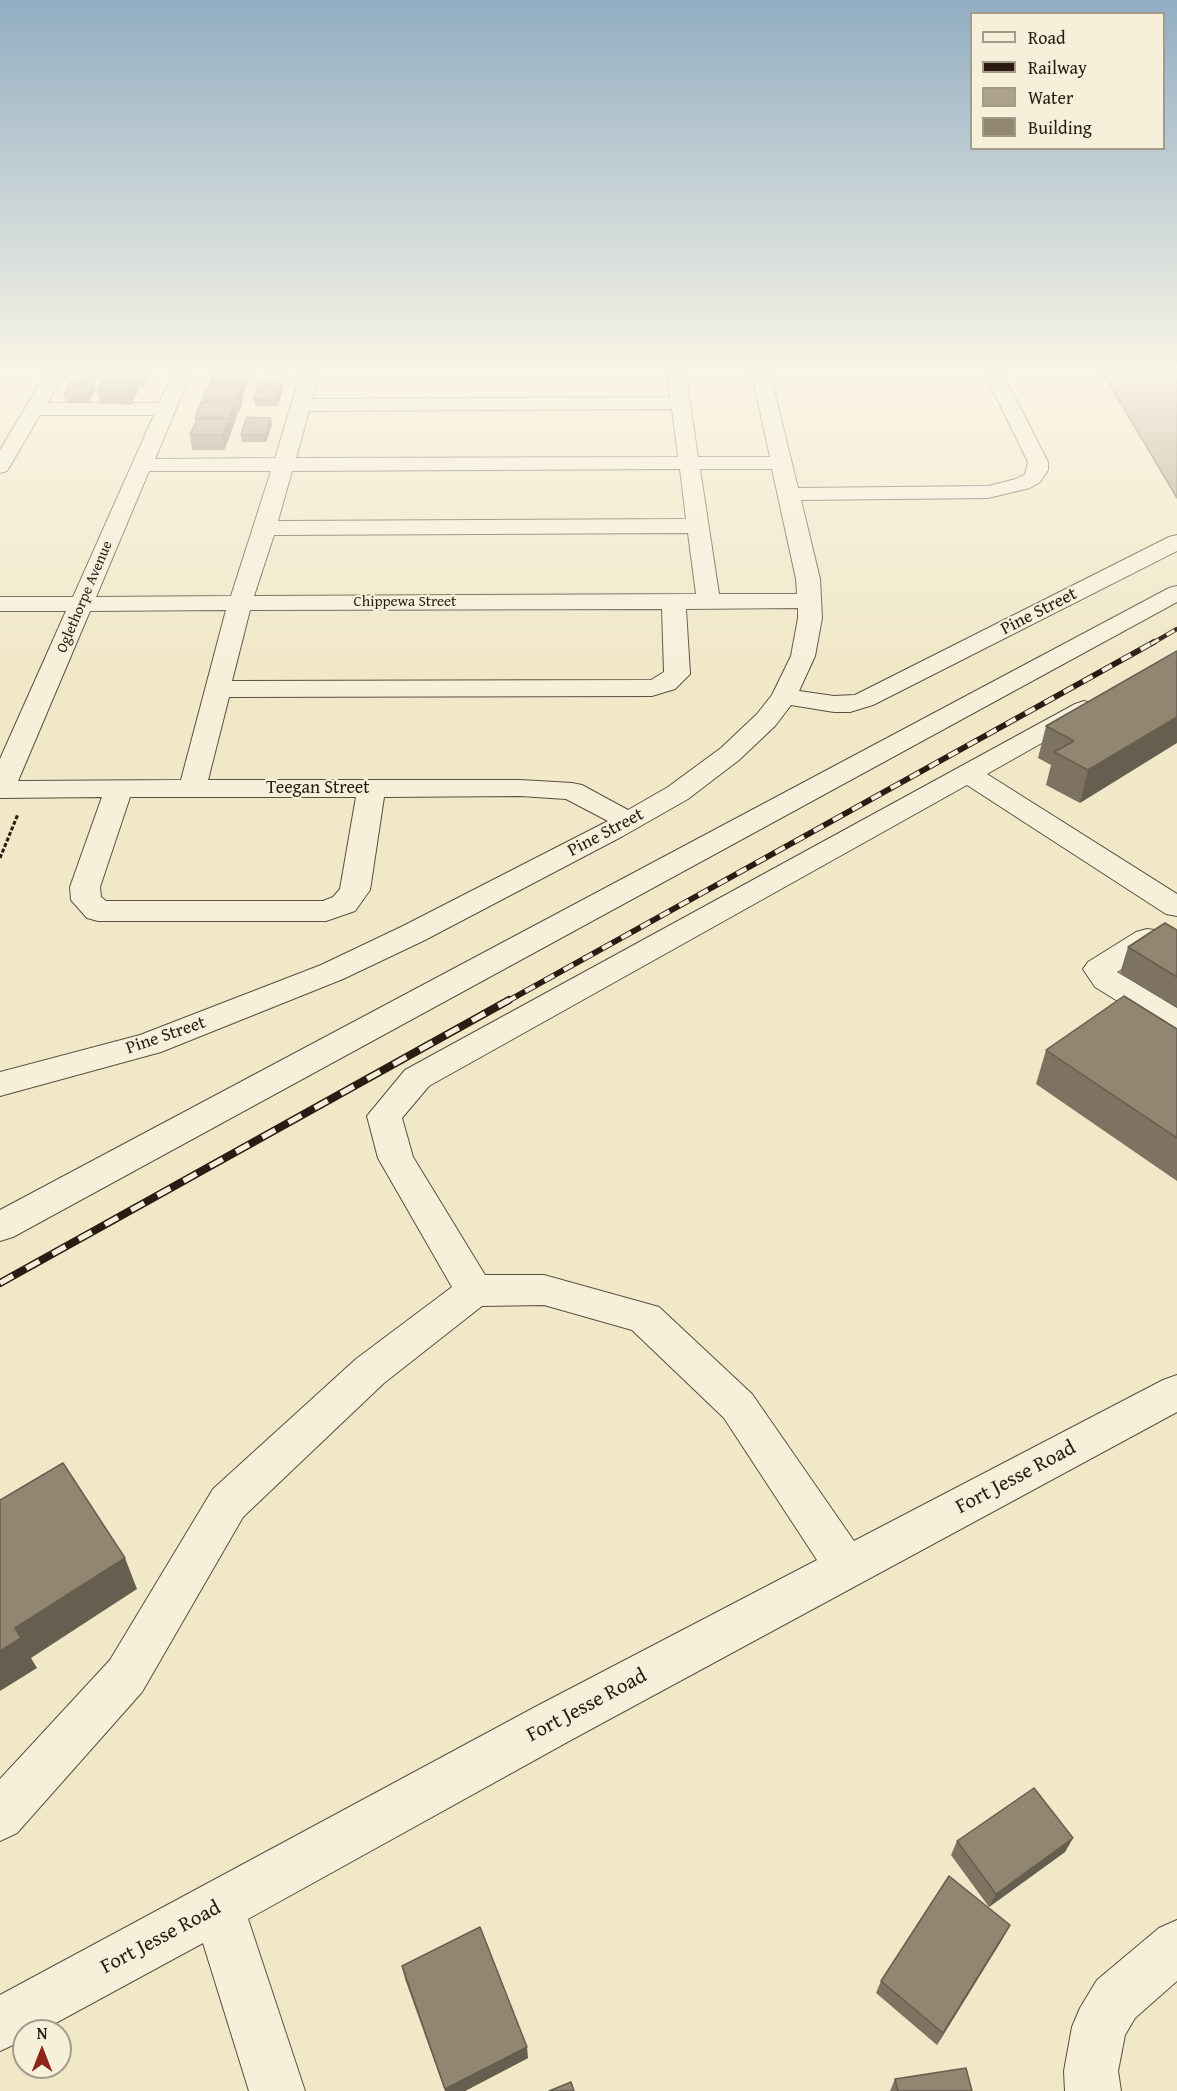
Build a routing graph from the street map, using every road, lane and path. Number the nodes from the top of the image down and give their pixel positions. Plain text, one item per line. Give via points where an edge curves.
1 (139, 468) edge
2 (283, 468) edge
3 (691, 468) edge
4 (783, 468) edge
5 (1038, 468) edge
6 (789, 494) junction
7 (698, 526) junction
8 (265, 528) junction
9 (1177, 542) edge
10 (1177, 593) edge
11 (708, 600) junction
12 (809, 601) junction
13 (674, 602) junction
14 (240, 603) junction
15 (0, 604) edge
16 (82, 604) junction
17 (217, 689) junction
18 (784, 696) junction
19 (1104, 698) edge
20 (968, 774) junction
21 (371, 788) junction
22 (0, 789) edge
23 (119, 789) junction
24 (192, 789) junction
25 (628, 821) junction
26 (1177, 907) edge
27 (1177, 946) edge
28 (1177, 1023) edge
29 (0, 1084) edge
30 (0, 1227) edge
31 (474, 1291) junction
32 (1177, 1392) edge
33 (847, 1568) junction
34 (0, 1816) edge
35 (218, 1907) junction
36 (1177, 1946) edge
37 (2, 2013) edge
38 (277, 2091) edge
39 (1093, 2091) edge

1 - 16 street, Oglethorpe Avenue
2 - 8 street
3 - 7 street
4 - 6 street
5 - 6 street via 1033,478 1023,484 988,492
6 - 12 street via 808,579
7 - 8 street
7 - 11 street
8 - 14 street
9 - 18 street, Pine Street via 864,700 834,704
10 - 30 street
11 - 12 street, Chippewa Street
11 - 13 street, Chippewa Street
12 - 18 street via 803,656
13 - 14 street, Chippewa Street
13 - 17 street via 677,674 666,684 652,688
14 - 16 street, Chippewa Street
14 - 17 street
15 - 16 street, Chippewa Street
16 - 22 street, Oglethorpe Avenue
17 - 24 street
18 - 25 street, Pine Street via 766,720 730,754 678,793
19 - 20 street
20 - 26 street
20 - 31 street via 417,1078 384,1116 396,1158
21 - 23 street via 355,890 344,904 326,911 98,911 86,900 85,887
21 - 24 street, Teegan Street
21 - 25 street, Teegan Street via 572,791
22 - 23 street, Teegan Street
23 - 24 street, Teegan Street
25 - 29 street, Pine Street via 332,972 149,1044
27 - 28 street via 1167,940 1147,939 1099,969 1106,980
31 - 33 street via 544,1290 645,1318 738,1406
31 - 34 street via 370,1371 228,1503 126,1676
32 - 33 street, Fort Jesse Road
33 - 35 street, Fort Jesse Road
35 - 37 street, Fort Jesse Road
35 - 38 street
36 - 39 street via 1116,1999 1099,2027 1091,2071

